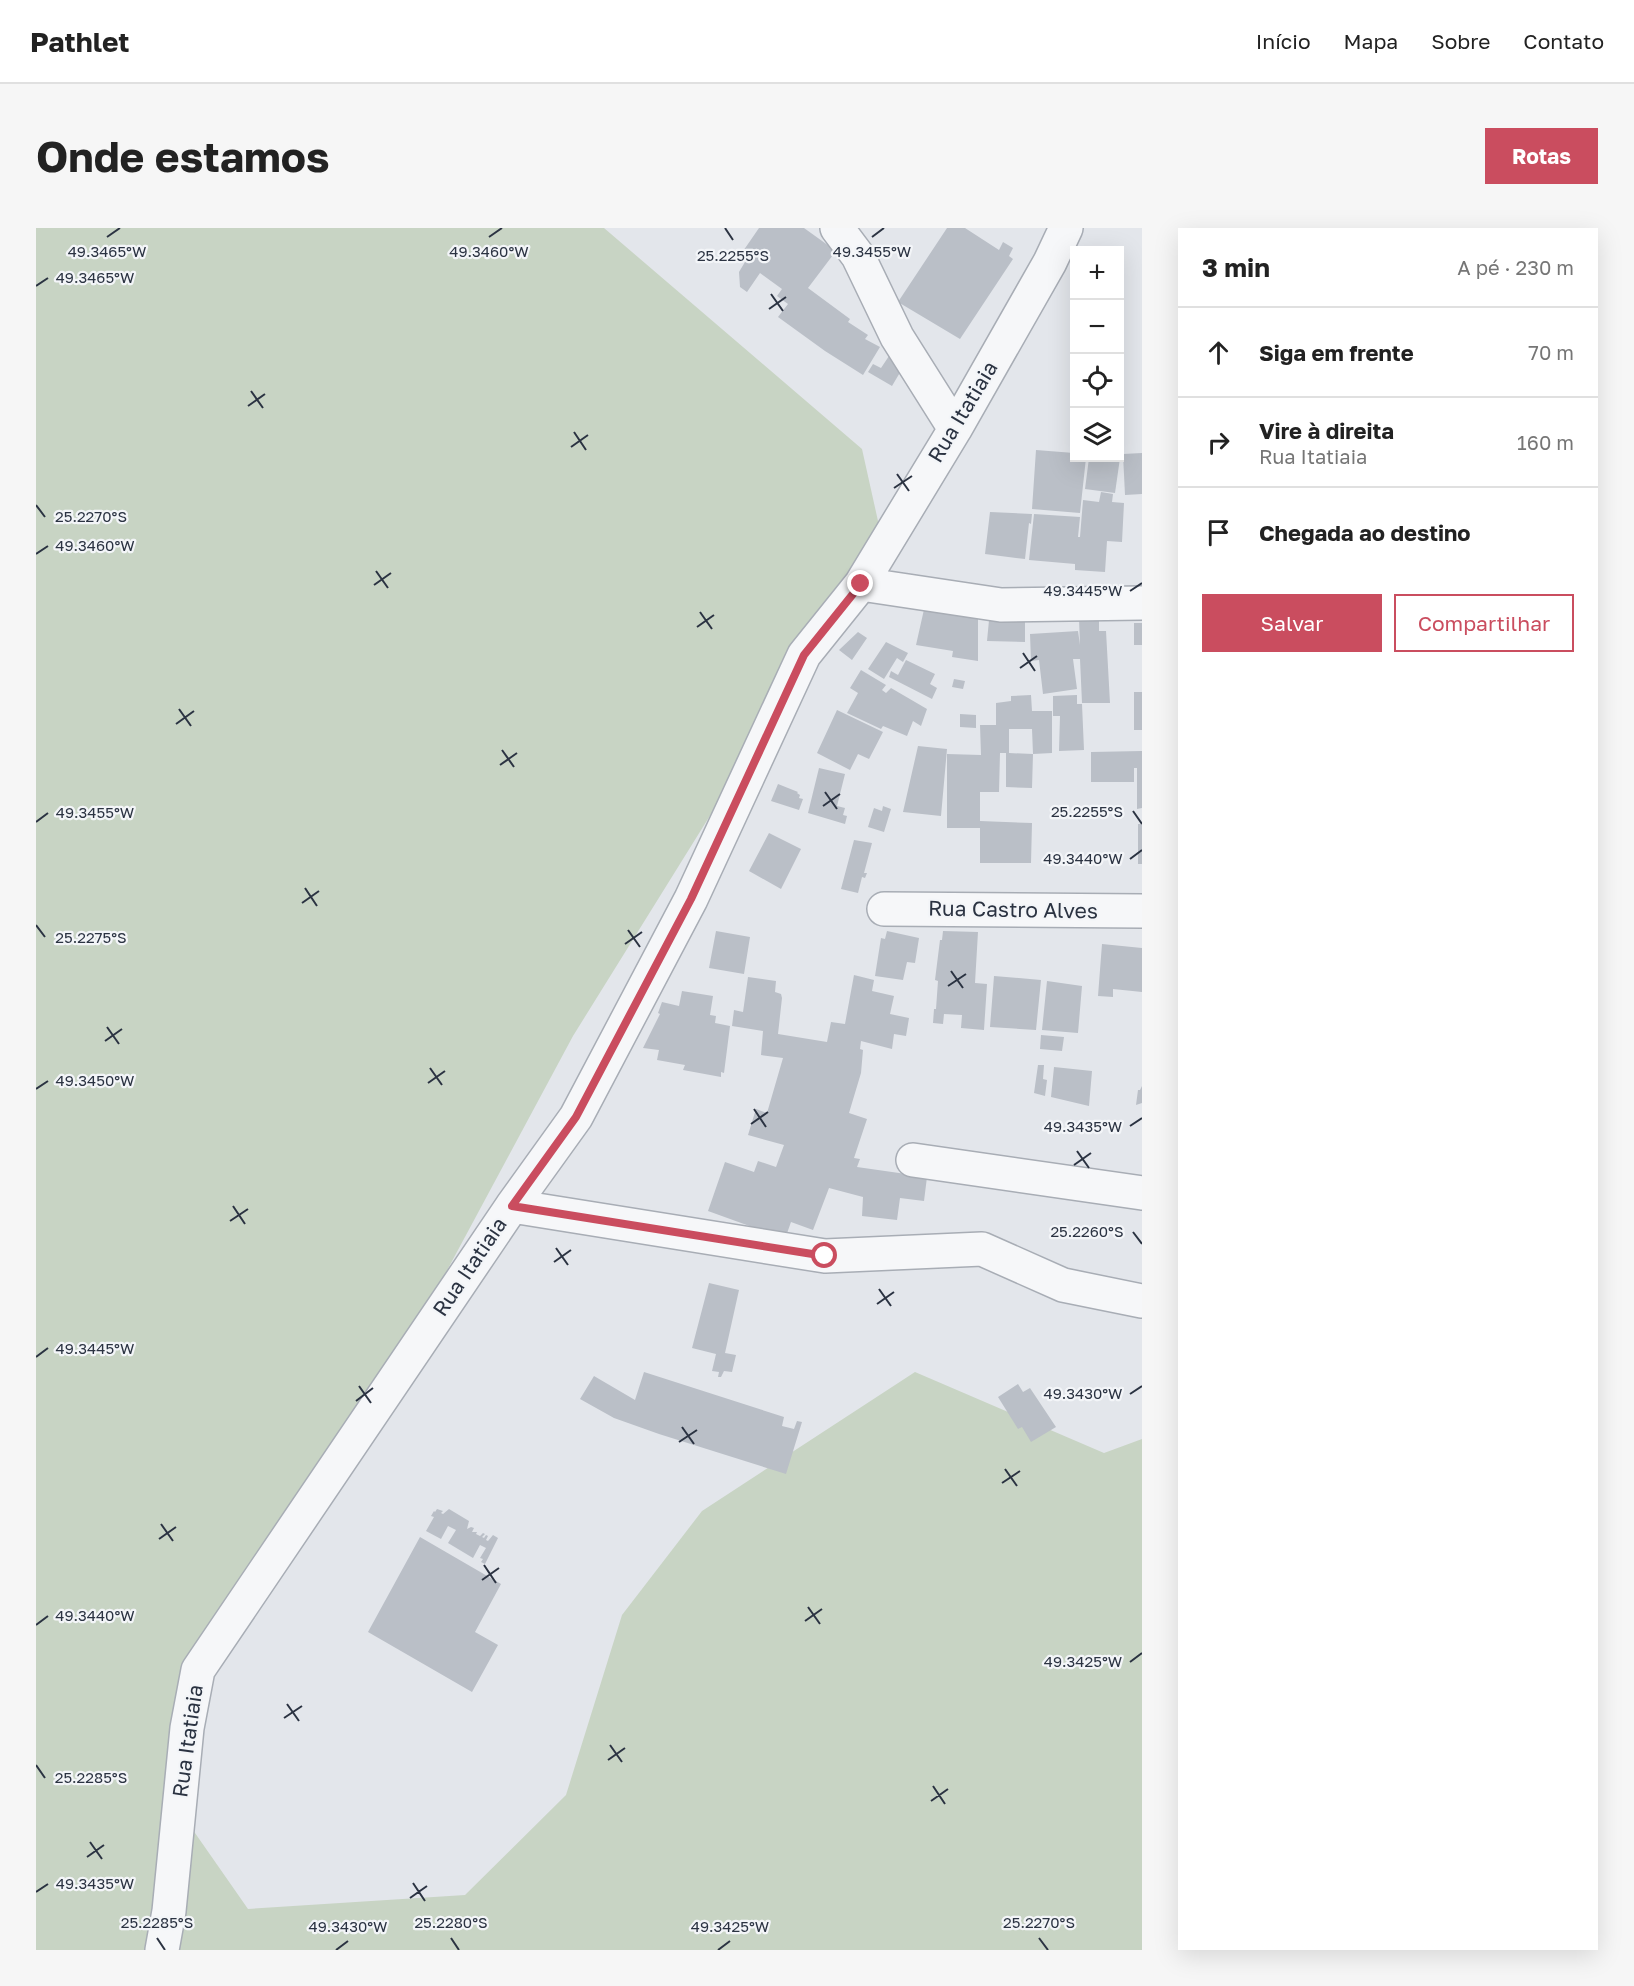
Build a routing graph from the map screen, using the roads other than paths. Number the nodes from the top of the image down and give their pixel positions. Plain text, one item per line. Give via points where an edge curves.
1 (837, 228) edge
2 (1066, 228) edge
3 (955, 429) junction
4 (861, 584) junction
5 (1142, 603) edge
6 (884, 909) dead end
7 (1142, 911) edge
8 (913, 1160) dead end
9 (1142, 1193) edge
10 (512, 1206) junction
11 (1142, 1301) edge
12 (162, 1950) edge

1 - 3 street via 858,256 897,337
2 - 3 street, Rua Itatiaia
3 - 4 street, Rua Itatiaia
4 - 5 street via 1001,605
4 - 10 street, Rua Itatiaia via 804,655 691,899 581,1107
6 - 7 street, Rua Castro Alves
8 - 9 street
10 - 11 street via 825,1256 982,1249 1063,1285
10 - 12 street, Rua Itatiaia via 198,1670 187,1728

